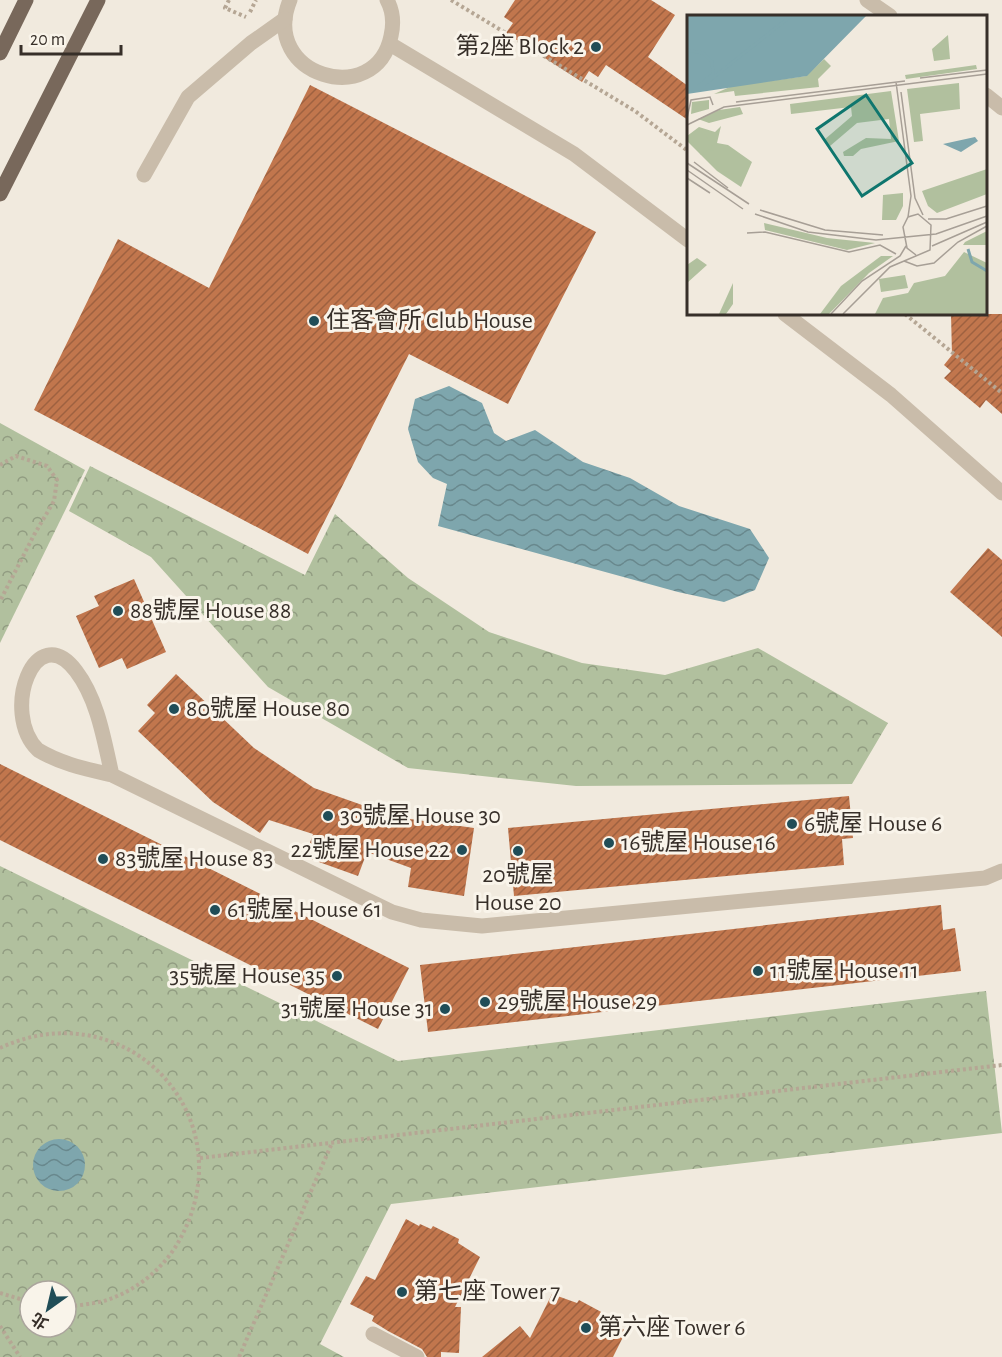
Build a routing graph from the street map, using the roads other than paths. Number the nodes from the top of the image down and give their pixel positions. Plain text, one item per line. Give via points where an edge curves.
1 (26, 0) edge
2 (98, 0) edge
3 (290, 0) edge
4 (387, 0) edge
5 (867, 0) edge
6 (889, 15) edge
7 (285, 19) junction
8 (390, 44) junction
9 (0, 53) edge
10 (987, 96) edge
11 (1002, 108) edge
12 (144, 175) dead end
13 (0, 194) edge
14 (687, 239) edge
15 (785, 315) edge
16 (1002, 493) edge
17 (112, 775) junction
18 (1002, 871) edge
19 (373, 1334) dead end
20 (417, 1357) edge

1 - 9 main road
2 - 13 main road
3 - 7 street
4 - 8 street via 394,26
5 - 6 street
7 - 8 street via 292,52 304,65 335,78 369,70
7 - 12 street via 188,97
8 - 14 street via 574,154
10 - 11 street
15 - 16 street via 891,395
17 - 17 street via 76,767 38,749 22,735 13,716 12,694 17,679 33,660 57,656 76,671 93,701
17 - 18 street via 363,900 421,920 452,925 482,926 985,878
19 - 20 street

